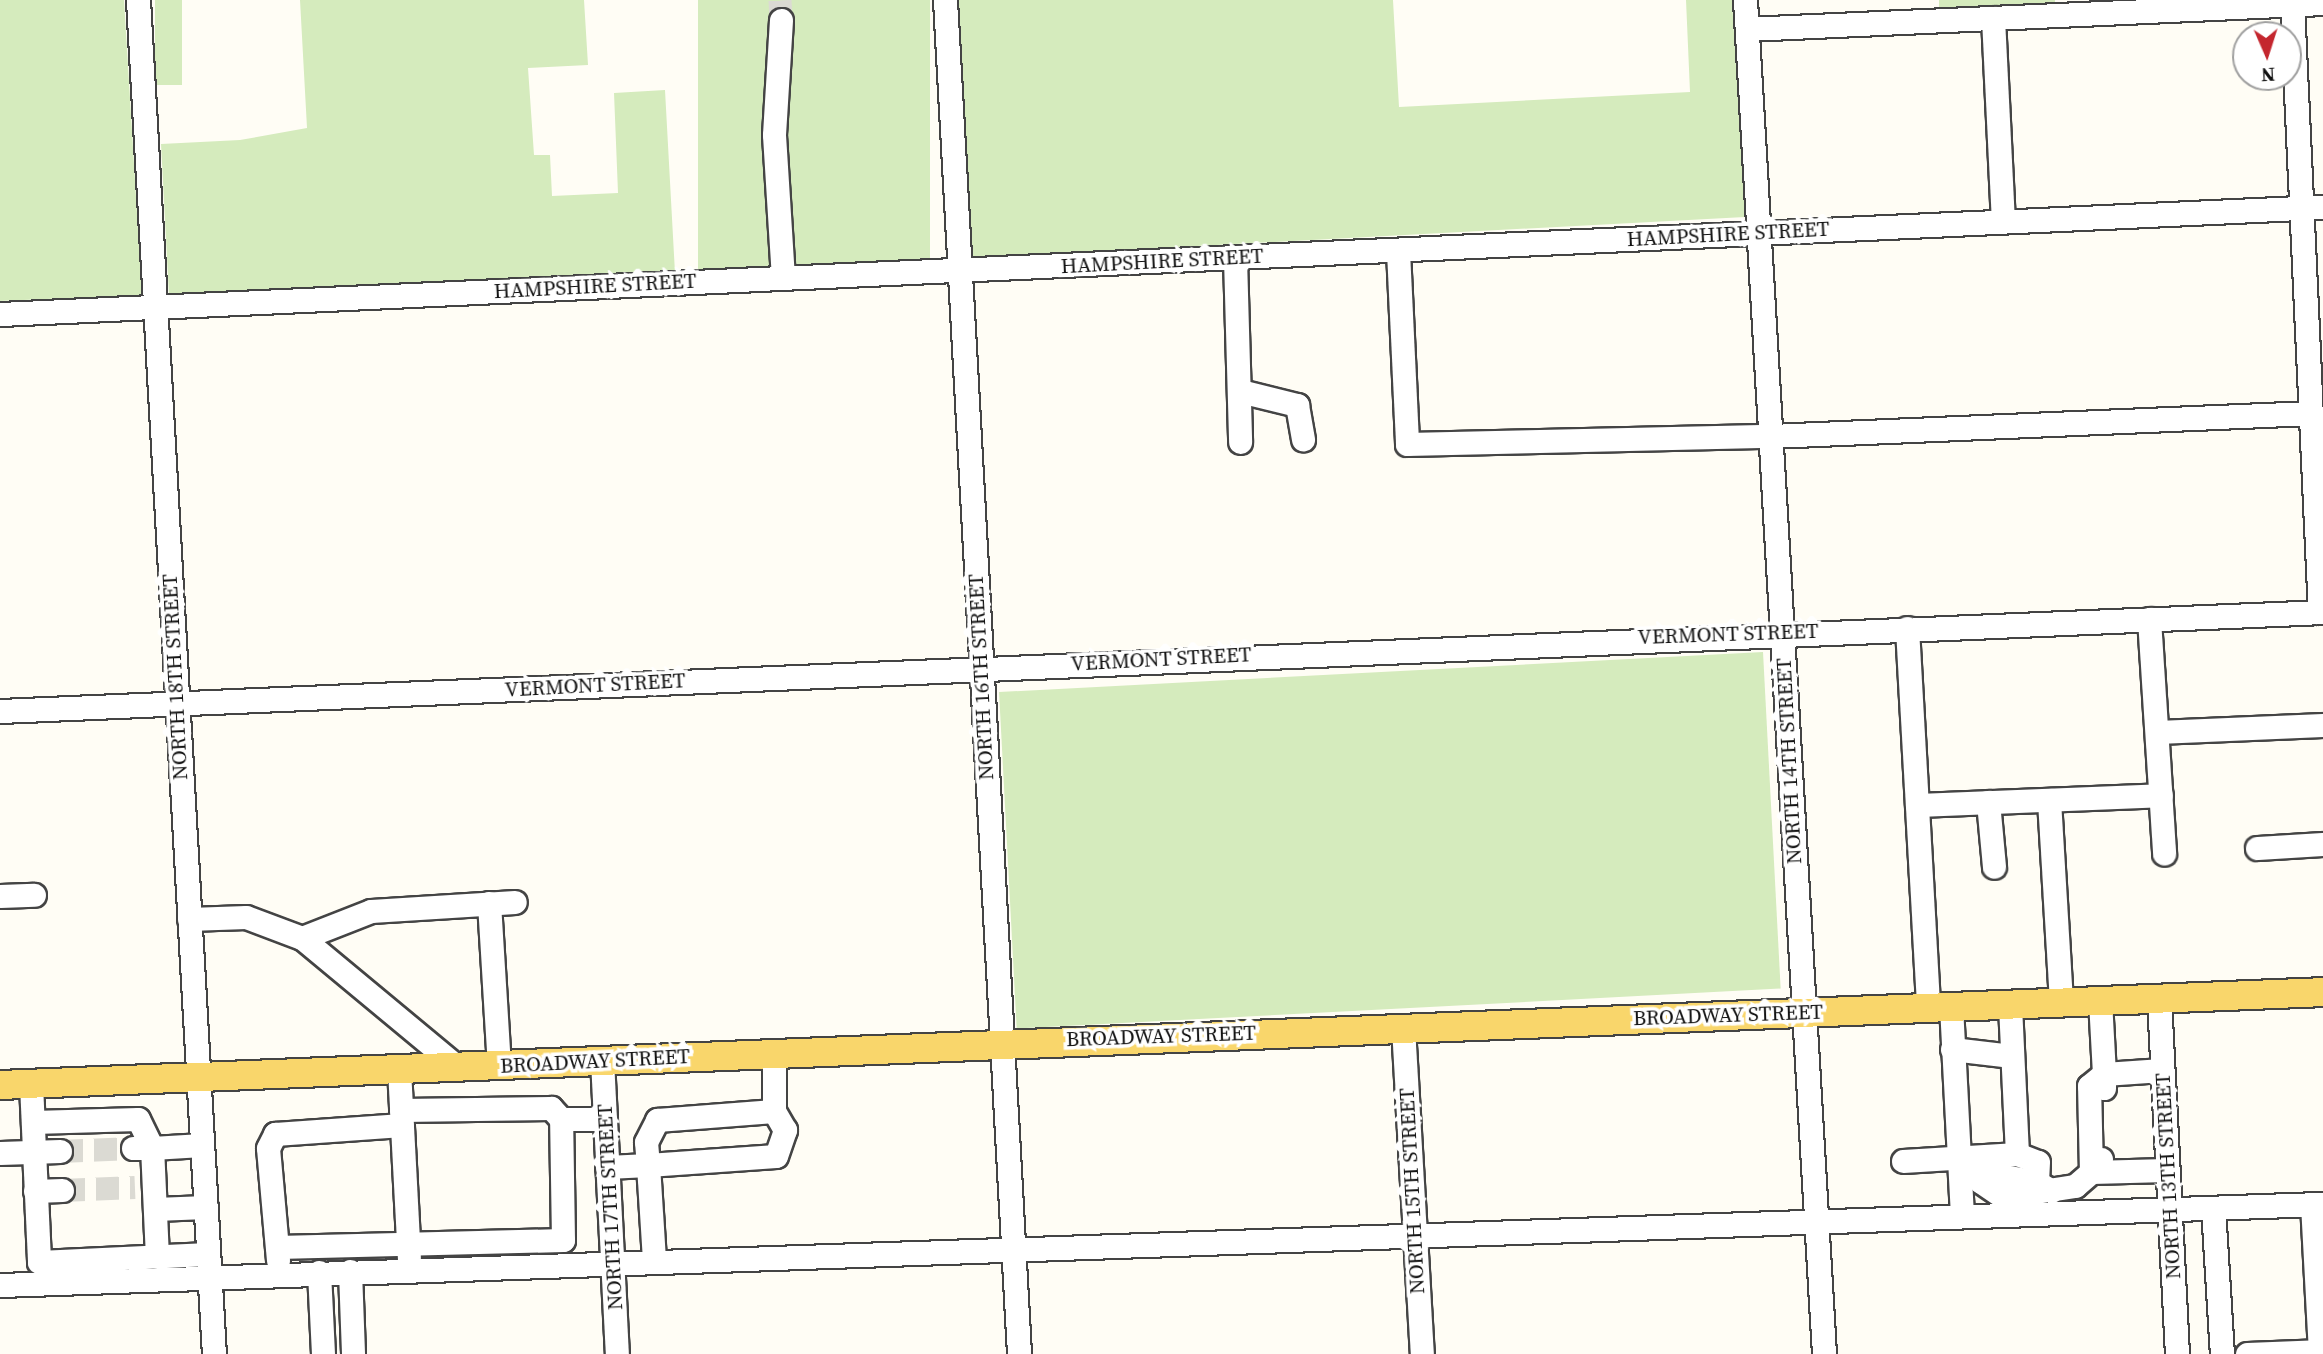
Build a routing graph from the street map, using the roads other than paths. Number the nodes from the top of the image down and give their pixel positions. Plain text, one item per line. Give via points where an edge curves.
1 (138, 0) edge
2 (945, 0) edge
3 (1745, 0) edge
4 (2323, 4) edge
5 (2292, 5) junction
6 (780, 7) tunnel mouth
7 (1993, 18) junction
8 (1746, 29) junction
9 (2323, 206) edge
10 (2299, 208) junction
11 (2003, 221) junction
12 (1760, 232) junction
13 (1398, 251) junction
14 (1235, 258) junction
15 (959, 270) junction
16 (783, 278) junction
17 (154, 307) junction
18 (0, 314) edge
19 (1240, 391) junction
20 (2310, 413) junction
21 (1771, 436) junction
22 (1303, 439) dead end
23 (1240, 442) dead end
24 (2322, 612) edge
25 (2149, 619) junction
26 (1907, 628) junction
27 (1782, 632) junction
28 (980, 667) junction
29 (177, 704) junction
30 (0, 711) edge
31 (2323, 725) edge
32 (2157, 732) junction
33 (2161, 795) junction
34 (2049, 800) junction
35 (1988, 802) junction
36 (1917, 805) junction
37 (2323, 844) edge
38 (2257, 848) dead end
39 (2164, 855) dead end
40 (1994, 867) dead end
41 (34, 895) dead end
42 (0, 896) edge
43 (515, 902) dead end
44 (489, 903) junction
45 (189, 919) junction
46 (302, 938) junction
47 (2323, 992) edge
48 (2158, 999) junction
49 (2100, 1001) junction
50 (2061, 1002) junction
51 (2010, 1004) junction
52 (1939, 1007) junction
53 (1804, 1012) junction
54 (1403, 1027) junction
55 (1004, 1042) junction
56 (1952, 1049) junction
57 (774, 1052) junction
58 (2012, 1056) junction
59 (602, 1060) junction
60 (499, 1065) junction
61 (456, 1066) junction
62 (399, 1069) junction
63 (2162, 1070) junction
64 (2104, 1074) junction
65 (199, 1078) junction
66 (31, 1084) junction
67 (0, 1085) edge
68 (774, 1111) junction
69 (401, 1117) junction
70 (561, 1119) junction
71 (605, 1119) junction
72 (33, 1122) junction
73 (202, 1145) junction
74 (142, 1148) junction
75 (60, 1151) tunnel mouth
76 (34, 1152) junction
77 (0, 1153) edge
78 (2017, 1154) junction
79 (1903, 1161) dead end
80 (1965, 1162) junction
81 (648, 1165) junction
82 (607, 1167) junction
83 (2168, 1170) junction
84 (2091, 1171) junction
85 (2045, 1187) junction
86 (62, 1190) tunnel mouth
87 (36, 1191) junction
88 (148, 1194) junction
89 (2317, 1204) edge
90 (206, 1207) junction
91 (2213, 1208) junction
92 (2169, 1209) junction
93 (1962, 1215) junction
94 (1816, 1220) junction
95 (1415, 1233) junction
96 (408, 1243) junction
97 (276, 1247) junction
98 (1014, 1249) junction
99 (563, 1252) junction
100 (158, 1257) junction
101 (654, 1260) junction
102 (612, 1261) junction
103 (209, 1265) junction
104 (410, 1269) junction
105 (350, 1271) junction
106 (319, 1272) junction
107 (279, 1274) junction
108 (0, 1285) edge
109 (2321, 1351) edge
110 (214, 1354) edge
111 (323, 1354) edge
112 (353, 1354) edge
113 (617, 1354) edge
114 (1019, 1354) edge
115 (1422, 1354) edge
116 (1824, 1354) edge
117 (2177, 1354) edge
118 (2222, 1354) edge
119 (2247, 1354) edge

1 - 17 street, NORTH 18TH STREET
2 - 15 street, NORTH 16TH STREET
3 - 8 street, NORTH 14TH STREET
4 - 5 street
5 - 7 street
5 - 10 street
6 - 16 street via 774,135
7 - 8 street
7 - 11 street
8 - 12 street, NORTH 14TH STREET
9 - 10 street, HAMPSHIRE STREET
10 - 11 street, HAMPSHIRE STREET
10 - 20 street
11 - 12 street, HAMPSHIRE STREET
12 - 13 street, HAMPSHIRE STREET
12 - 21 street, NORTH 14TH STREET
13 - 14 street, HAMPSHIRE STREET
13 - 21 street via 1407,443
14 - 15 street, HAMPSHIRE STREET
14 - 19 street
15 - 16 street, HAMPSHIRE STREET
15 - 28 street, NORTH 16TH STREET
16 - 17 street, HAMPSHIRE STREET
17 - 18 street, HAMPSHIRE STREET
17 - 29 street, NORTH 18TH STREET
19 - 22 street via 1297,405
19 - 23 street
20 - 21 street
20 - 24 street
21 - 27 street, NORTH 14TH STREET
24 - 25 street, VERMONT STREET
25 - 26 street, VERMONT STREET
25 - 32 street
26 - 27 street, VERMONT STREET
26 - 36 street
27 - 28 street, VERMONT STREET
27 - 53 street, NORTH 14TH STREET
28 - 29 street, VERMONT STREET
28 - 55 street, NORTH 16TH STREET
29 - 30 street, VERMONT STREET
29 - 45 street, NORTH 18TH STREET
31 - 32 street
32 - 33 street
33 - 34 street
33 - 39 street
34 - 35 street
34 - 50 street
35 - 36 street
35 - 40 street
36 - 52 street
37 - 38 street
41 - 42 street
43 - 44 street
44 - 46 street via 371,911
44 - 60 street
45 - 46 street via 246,917
45 - 65 street, NORTH 18TH STREET
46 - 61 street
47 - 48 main road, BROADWAY STREET
48 - 49 main road, BROADWAY STREET
48 - 63 street, NORTH 13TH STREET
49 - 50 main road, BROADWAY STREET
49 - 64 street
50 - 51 main road, BROADWAY STREET
51 - 52 main road, BROADWAY STREET
51 - 58 street
52 - 53 main road, BROADWAY STREET
52 - 56 street
53 - 54 main road, BROADWAY STREET
53 - 94 street, NORTH 14TH STREET
54 - 55 main road, BROADWAY STREET
54 - 95 street, NORTH 15TH STREET
55 - 57 main road, BROADWAY STREET
55 - 98 street, NORTH 16TH STREET
56 - 58 street
56 - 80 street
57 - 59 main road, BROADWAY STREET
57 - 68 street
58 - 78 street
59 - 60 main road, BROADWAY STREET
59 - 71 street, NORTH 17TH STREET
60 - 61 main road, BROADWAY STREET
61 - 62 main road, BROADWAY STREET
62 - 65 main road, BROADWAY STREET
62 - 69 street
63 - 64 street
63 - 83 street, NORTH 13TH STREET
64 - 84 street via 2105,1153
65 - 66 main road, BROADWAY STREET
65 - 73 street, NORTH 18TH STREET
66 - 67 main road, BROADWAY STREET
66 - 72 street
68 - 81 street via 657,1120 646,1142
68 - 81 street via 785,1130 776,1156
69 - 70 street via 536,1105
69 - 96 street
69 - 97 street via 275,1134 268,1148
70 - 71 street
70 - 99 street
71 - 82 street, NORTH 17TH STREET
72 - 74 street via 138,1119
72 - 76 street
73 - 74 street
73 - 90 street, NORTH 18TH STREET
74 - 88 street
75 - 76 street
76 - 77 street
76 - 87 street
78 - 80 street
78 - 85 street via 2038,1162
79 - 80 street
80 - 85 street via 2003,1197
80 - 93 street
81 - 82 street
81 - 101 street
82 - 102 street, NORTH 17TH STREET
83 - 84 street
83 - 92 street, NORTH 13TH STREET
84 - 85 street via 2075,1186
86 - 87 street
87 - 100 street via 39,1262
88 - 90 street
88 - 100 street
89 - 91 street
89 - 109 street
90 - 103 street, NORTH 18TH STREET
91 - 92 street
91 - 118 street
92 - 93 street
92 - 117 street, NORTH 13TH STREET
93 - 94 street
94 - 95 street
94 - 116 street, NORTH 14TH STREET
95 - 98 street
95 - 115 street, NORTH 15TH STREET
96 - 97 street
96 - 99 street
96 - 104 street
97 - 107 street
98 - 101 street
98 - 114 street, NORTH 16TH STREET
99 - 102 street
99 - 104 street
100 - 103 street
101 - 102 street
102 - 113 street, NORTH 17TH STREET
103 - 107 street
103 - 108 street
103 - 110 street, NORTH 18TH STREET
104 - 105 street
105 - 106 street
105 - 112 street
106 - 107 street
106 - 111 street
109 - 119 street

